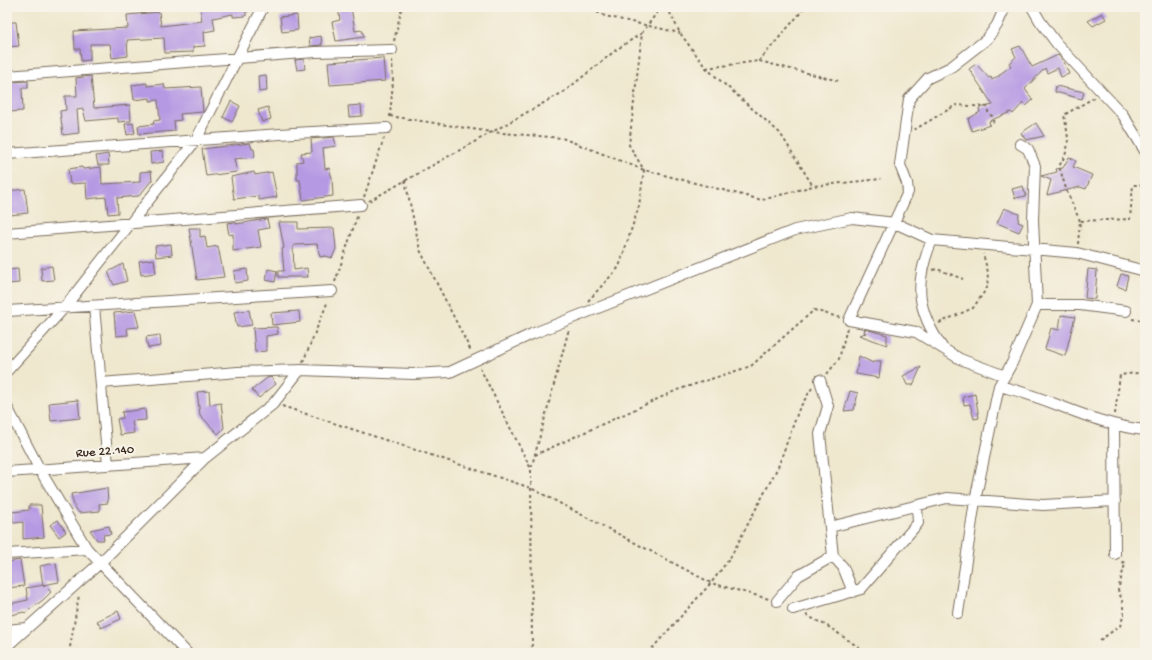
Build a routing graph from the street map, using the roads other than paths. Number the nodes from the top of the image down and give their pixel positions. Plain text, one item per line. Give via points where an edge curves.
1 (263, 7) edge
2 (1005, 7) edge
3 (1032, 7) edge
4 (392, 50) road end
5 (238, 59) junction
6 (7, 76) edge
7 (387, 128) road end
8 (196, 140) junction
9 (1020, 144) dead end
10 (1145, 151) edge
11 (7, 154) edge
12 (361, 205) road end
13 (895, 223) junction
14 (130, 224) junction
15 (7, 233) edge
16 (932, 240) junction
17 (1034, 250) junction
18 (1145, 271) edge
19 (332, 291) road end
20 (1036, 305) junction
21 (94, 306) junction
22 (64, 308) junction
23 (7, 311) edge
24 (1126, 311) road end
25 (944, 350) junction
26 (300, 370) junction
27 (7, 371) edge
28 (1005, 376) junction
29 (820, 380) road end
30 (101, 383) junction
31 (999, 386) junction
32 (7, 407) edge
33 (1114, 425) junction
34 (1145, 430) edge
35 (205, 458) junction
36 (108, 465) junction
37 (40, 470) junction
38 (7, 472) edge
39 (975, 501) junction
40 (1114, 501) junction
41 (917, 506) junction
42 (830, 527) junction
43 (87, 549) junction
44 (7, 554) edge
45 (1115, 554) road end
46 (833, 556) junction
47 (100, 563) junction
48 (853, 592) junction
49 (777, 601) road end
50 (793, 609) road end
51 (958, 613) dead end
52 (26, 628) junction
53 (7, 630) edge
54 (7, 646) edge
55 (187, 653) edge

1 - 5 street
2 - 13 street via 987,39 951,67 928,78 909,99 900,165 908,183 908,192
3 - 10 street via 1057,44 1123,115
4 - 5 street via 315,52
5 - 6 street
5 - 8 street
7 - 8 street
8 - 11 street
8 - 14 street
9 - 17 street via 1028,149 1035,166
12 - 14 street
13 - 16 street
13 - 25 street via 849,320 916,332
13 - 26 street via 852,218 794,230 572,318 450,372 440,374
14 - 15 street
14 - 22 street
16 - 17 street
16 - 25 street via 920,275 920,287 924,316
17 - 18 street via 1077,253
17 - 20 street
19 - 21 street
20 - 24 street via 1080,304
20 - 28 street
21 - 22 street
21 - 30 street
22 - 23 street
22 - 27 street
25 - 28 street via 960,359
26 - 30 street via 238,372
26 - 35 street via 273,404
28 - 31 street
29 - 42 street via 828,406 820,434
30 - 36 street
31 - 33 street
31 - 39 street
32 - 37 street
33 - 34 street
33 - 40 street
35 - 36 street, Rue 22.140
35 - 47 street
36 - 37 street, Rue 22.140
37 - 38 street, Rue 22.140
37 - 43 street
39 - 40 street via 1043,506
39 - 41 street via 947,498
39 - 51 street
40 - 45 street
41 - 42 street
41 - 48 street via 918,523 863,588
42 - 46 street
43 - 44 street
43 - 47 street
46 - 48 street via 843,567
46 - 49 street via 798,576
47 - 52 street
47 - 55 street
48 - 50 street
52 - 53 street
52 - 54 street

